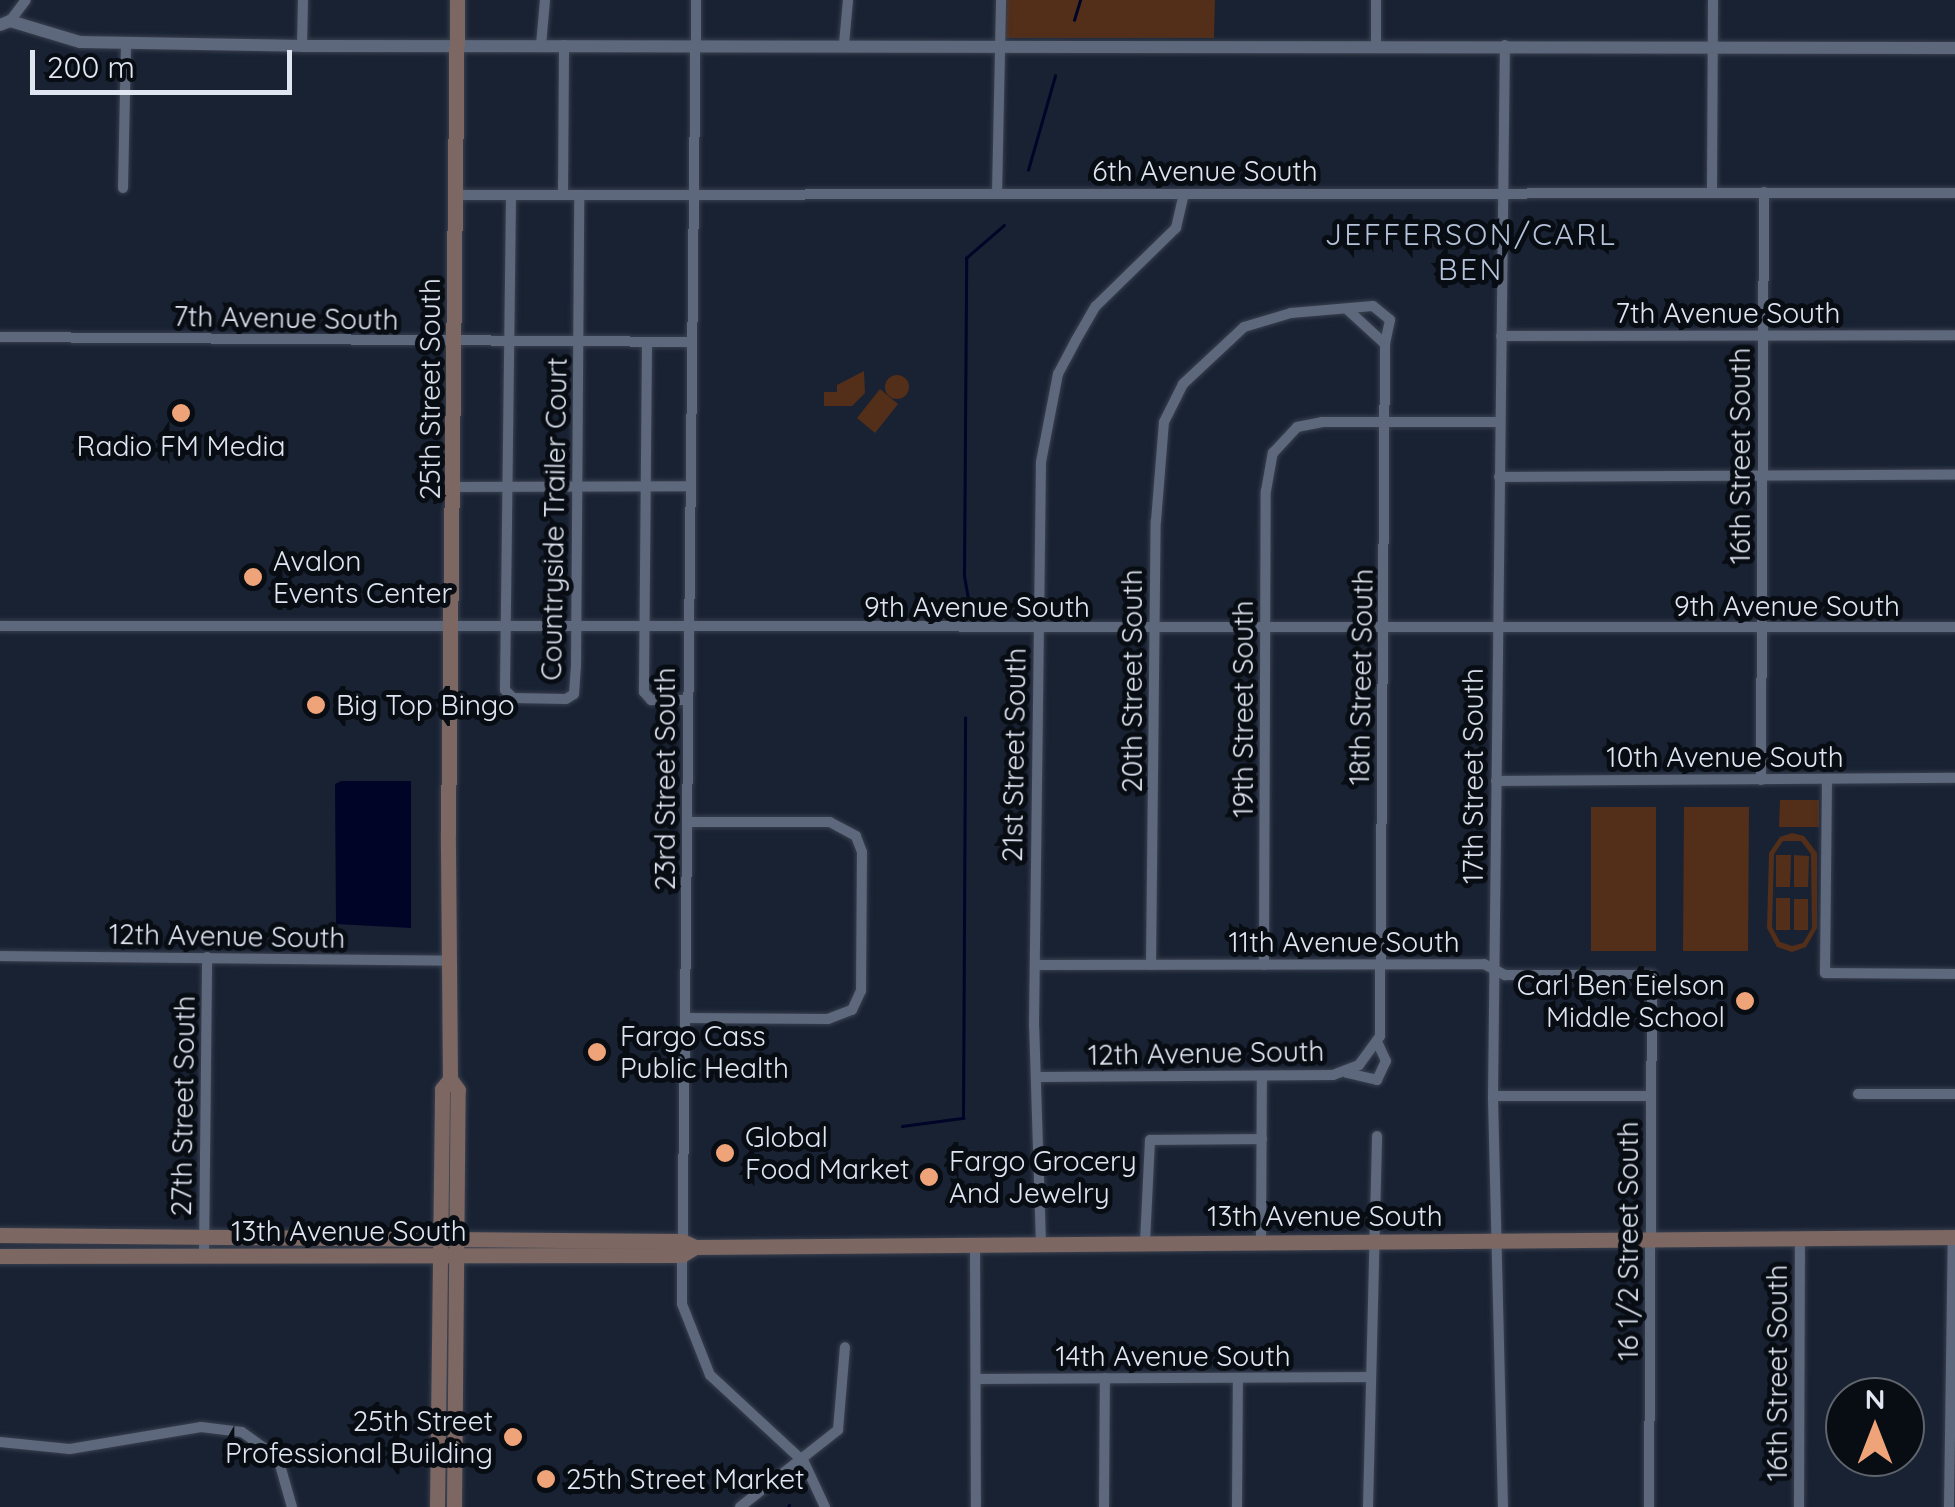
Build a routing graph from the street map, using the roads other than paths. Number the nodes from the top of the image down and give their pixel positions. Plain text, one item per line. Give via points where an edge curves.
1 (26, 0) edge
2 (303, 0) edge
3 (456, 0) edge
4 (545, 0) edge
5 (696, 0) edge
6 (848, 0) edge
7 (1000, 0) edge
8 (1376, 0) edge
9 (1713, 0) edge
10 (5, 23) edge
11 (126, 44) junction
12 (564, 44) junction
13 (693, 44) junction
14 (844, 44) junction
15 (998, 44) junction
16 (541, 45) junction
17 (1376, 45) junction
18 (1713, 45) junction
19 (302, 46) junction
20 (456, 46) junction
21 (1504, 46) junction
22 (1955, 48) edge
23 (123, 188) dead end
24 (1712, 191) junction
25 (1764, 192) junction
26 (1955, 192) edge
27 (1502, 193) junction
28 (997, 194) junction
29 (1184, 194) junction
30 (456, 195) junction
31 (563, 195) junction
32 (579, 195) junction
33 (693, 195) junction
34 (511, 196) junction
35 (1349, 311) junction
36 (1955, 335) edge
37 (0, 336) edge
38 (1501, 336) junction
39 (1763, 336) junction
40 (455, 342) junction
41 (509, 342) junction
42 (647, 342) junction
43 (691, 342) junction
44 (578, 343) junction
45 (1385, 344) junction
46 (1386, 421) junction
47 (1499, 422) junction
48 (1762, 475) junction
49 (1955, 475) edge
50 (1499, 477) junction
51 (578, 486) junction
52 (646, 486) junction
53 (690, 486) junction
54 (455, 487) junction
55 (507, 487) junction
56 (0, 626) edge
57 (1955, 627) edge
58 (1496, 628) junction
59 (1760, 628) junction
60 (1155, 629) junction
61 (1266, 629) junction
62 (1384, 629) junction
63 (452, 630) junction
64 (506, 630) junction
65 (576, 630) junction
66 (644, 630) junction
67 (689, 630) junction
68 (1038, 630) junction
69 (688, 700) junction
70 (1955, 778) edge
71 (1760, 780) junction
72 (1827, 780) junction
73 (1496, 781) junction
74 (687, 822) junction
75 (0, 956) edge
76 (207, 957) junction
77 (452, 961) junction
78 (1380, 964) junction
79 (1034, 965) junction
80 (1152, 965) junction
81 (1264, 965) junction
82 (1494, 970) junction
83 (1652, 974) joint
84 (1955, 974) edge
85 (691, 1019) junction
86 (1376, 1042) junction
87 (1367, 1056) joint
88 (1347, 1072) junction
89 (1262, 1076) junction
90 (1039, 1077) junction
91 (1858, 1094) dead end
92 (1955, 1094) edge
93 (1493, 1096) junction
94 (1651, 1096) junction
95 (1377, 1136) dead end
96 (1262, 1138) junction
97 (0, 1235) edge
98 (204, 1237) junction
99 (1954, 1237) edge
100 (448, 1239) junction
101 (1650, 1240) junction
102 (1800, 1240) junction
103 (1261, 1241) junction
104 (1372, 1241) junction
105 (1498, 1241) junction
106 (1145, 1242) junction
107 (1041, 1244) junction
108 (975, 1245) junction
109 (686, 1248) junction
110 (0, 1256) edge
111 (204, 1256) junction
112 (448, 1256) junction
113 (845, 1348) dead end
114 (1370, 1377) junction
115 (1104, 1378) junction
116 (1238, 1378) junction
117 (976, 1380) junction
118 (0, 1442) edge
119 (804, 1462) junction
120 (292, 1507) edge
121 (437, 1507) edge
122 (454, 1507) edge
123 (740, 1507) edge
124 (825, 1507) edge
125 (976, 1507) edge
126 (1104, 1507) edge
127 (1237, 1507) edge
128 (1368, 1507) edge
129 (1503, 1507) edge
130 (1649, 1507) edge
131 (1799, 1507) edge
132 (1949, 1507) edge

1 - 10 street
2 - 19 street
3 - 20 main road, 25th Street South
4 - 16 street
5 - 13 street, 23rd Street South
6 - 14 street
7 - 15 street
8 - 17 street
9 - 18 street
10 - 11 street via 80,42
11 - 19 street
11 - 23 street
12 - 13 street
12 - 16 street
12 - 31 street
13 - 14 street
13 - 33 street, 23rd Street South
14 - 15 street
15 - 17 street
15 - 28 street
16 - 20 street
17 - 21 street
18 - 21 street
18 - 22 street
18 - 24 street
19 - 20 street
20 - 30 main road, 25th Street South
21 - 27 street, 17th Street South
24 - 25 street, 6th Avenue South
24 - 27 street, 6th Avenue South
25 - 26 street, 6th Avenue South
25 - 39 street, 16th Street South
27 - 29 street, 6th Avenue South
27 - 38 street, 17th Street South
28 - 29 street, 6th Avenue South
28 - 33 street, 6th Avenue South
29 - 68 street, 21st Street South via 1176,228 1096,306 1058,374 1041,462
30 - 34 street, 6th Avenue South
30 - 40 main road, 25th Street South
31 - 32 street, 6th Avenue South
31 - 34 street, 6th Avenue South
32 - 33 street, 6th Avenue South
32 - 44 street, Countryside Trailer Court
33 - 43 street, 23rd Street South
34 - 41 street, Countryside Trailer Court
35 - 45 street
35 - 45 street, 18th Street South via 1382,307 1390,320
35 - 60 street, 20th Street South via 1292,313 1244,327 1213,350 1175,400 1158,454
36 - 39 street, 7th Avenue South
37 - 40 street, 7th Avenue South
38 - 39 street, 7th Avenue South
38 - 47 street, 17th Street South
39 - 48 street, 16th Street South
40 - 41 street, 7th Avenue South
40 - 54 main road, 25th Street South
41 - 44 street, 7th Avenue South
41 - 55 street, Countryside Trailer Court
42 - 43 street, 7th Avenue South
42 - 44 street, 7th Avenue South
42 - 52 street
43 - 53 street, 23rd Street South
44 - 51 street, Countryside Trailer Court
45 - 46 street, 18th Street South
46 - 47 street
46 - 61 street, 19th Street South via 1297,427 1273,453 1266,491
46 - 62 street, 18th Street South
47 - 50 street, 17th Street South
48 - 49 street
48 - 50 street
48 - 59 street, 16th Street South
50 - 58 street, 17th Street South
51 - 52 street
51 - 55 street
51 - 65 street, Countryside Trailer Court
52 - 53 street
52 - 66 street
53 - 67 street, 23rd Street South
54 - 55 street
54 - 63 main road, 25th Street South
55 - 64 street, Countryside Trailer Court
56 - 63 street, 9th Avenue South
57 - 59 street, 9th Avenue South
58 - 59 street, 9th Avenue South
58 - 62 street, 9th Avenue South
58 - 73 street, 17th Street South
59 - 71 street, 16th Street South
60 - 61 street, 9th Avenue South
60 - 68 street, 9th Avenue South
60 - 80 street, 20th Street South
61 - 62 street, 9th Avenue South
61 - 81 street, 19th Street South
62 - 78 street, 18th Street South
63 - 64 street, 9th Avenue South
63 - 77 main road, 25th Street South
64 - 65 street, 9th Avenue South
64 - 65 street, Countryside Trailer Court via 509,696 566,699 574,694
65 - 66 street, 9th Avenue South
66 - 67 street, 9th Avenue South
66 - 69 street via 644,692 651,700
67 - 68 street, 9th Avenue South
67 - 69 street, 23rd Street South
68 - 79 street, 21st Street South
69 - 74 street, 23rd Street South
70 - 72 street, 10th Avenue South
71 - 72 street, 10th Avenue South
71 - 73 street, 10th Avenue South
72 - 84 street via 1826,973
73 - 82 street, 17th Street South
74 - 85 street, 23rd Street South
74 - 85 street via 830,822 856,836 862,870 862,991 856,1006 828,1019
75 - 76 street, 12th Avenue South
76 - 77 street, 12th Avenue South
76 - 98 street, 27th Street South
77 - 100 main road, 25th Street South via 450,1079 442,1090
78 - 81 street, 11th Avenue South
78 - 82 street, 11th Avenue South via 1484,964
78 - 86 street, 18th Street South
79 - 80 street, 11th Avenue South
79 - 90 street, 21st Street South
80 - 81 street, 11th Avenue South
82 - 83 street, 11th Avenue South
82 - 93 street, 17th Street South
83 - 94 street, 16 1/2 Street South
85 - 109 street, 23rd Street South
86 - 87 street, 18th Street South
86 - 88 street via 1386,1061 1376,1080
87 - 88 street, 12th Avenue South
88 - 89 street, 12th Avenue South
89 - 90 street, 12th Avenue South
89 - 96 street
90 - 107 street, 21st Street South
91 - 92 street
93 - 94 street
93 - 105 street, 17th Street South
94 - 101 street, 16 1/2 Street South
95 - 104 street
96 - 103 street
96 - 106 street via 1150,1140
97 - 98 main road, 13th Avenue South
98 - 100 main road, 13th Avenue South
98 - 111 street, 27th Street South
99 - 102 main road, 13th Avenue South
99 - 132 street
100 - 109 main road, 13th Avenue South
100 - 112 main road, 25th Street South
101 - 102 main road, 13th Avenue South
101 - 105 main road, 13th Avenue South
101 - 130 street, 16 1/2 Street South
102 - 131 street, 16th Street South
103 - 104 main road, 13th Avenue South
103 - 106 main road, 13th Avenue South
104 - 105 main road, 13th Avenue South
104 - 114 street
105 - 129 street, 17th Street South
106 - 107 main road, 13th Avenue South
107 - 108 main road, 13th Avenue South
108 - 109 main road, 13th Avenue South
108 - 117 street
109 - 112 main road, 13th Avenue South
109 - 119 street, 23rd Street South via 684,1322 700,1360
110 - 111 main road, 13th Avenue South
111 - 112 main road, 13th Avenue South
112 - 121 main road, 25th Street South
112 - 122 main road, 25th Street South
113 - 119 street via 843,1415 827,1444
114 - 116 street, 14th Avenue South
114 - 128 street
115 - 116 street, 14th Avenue South
115 - 117 street, 14th Avenue South
115 - 126 street
116 - 127 street
117 - 125 street
118 - 120 street via 70,1449 201,1426 242,1432 278,1458
119 - 123 street
119 - 124 street, 23rd Street South

